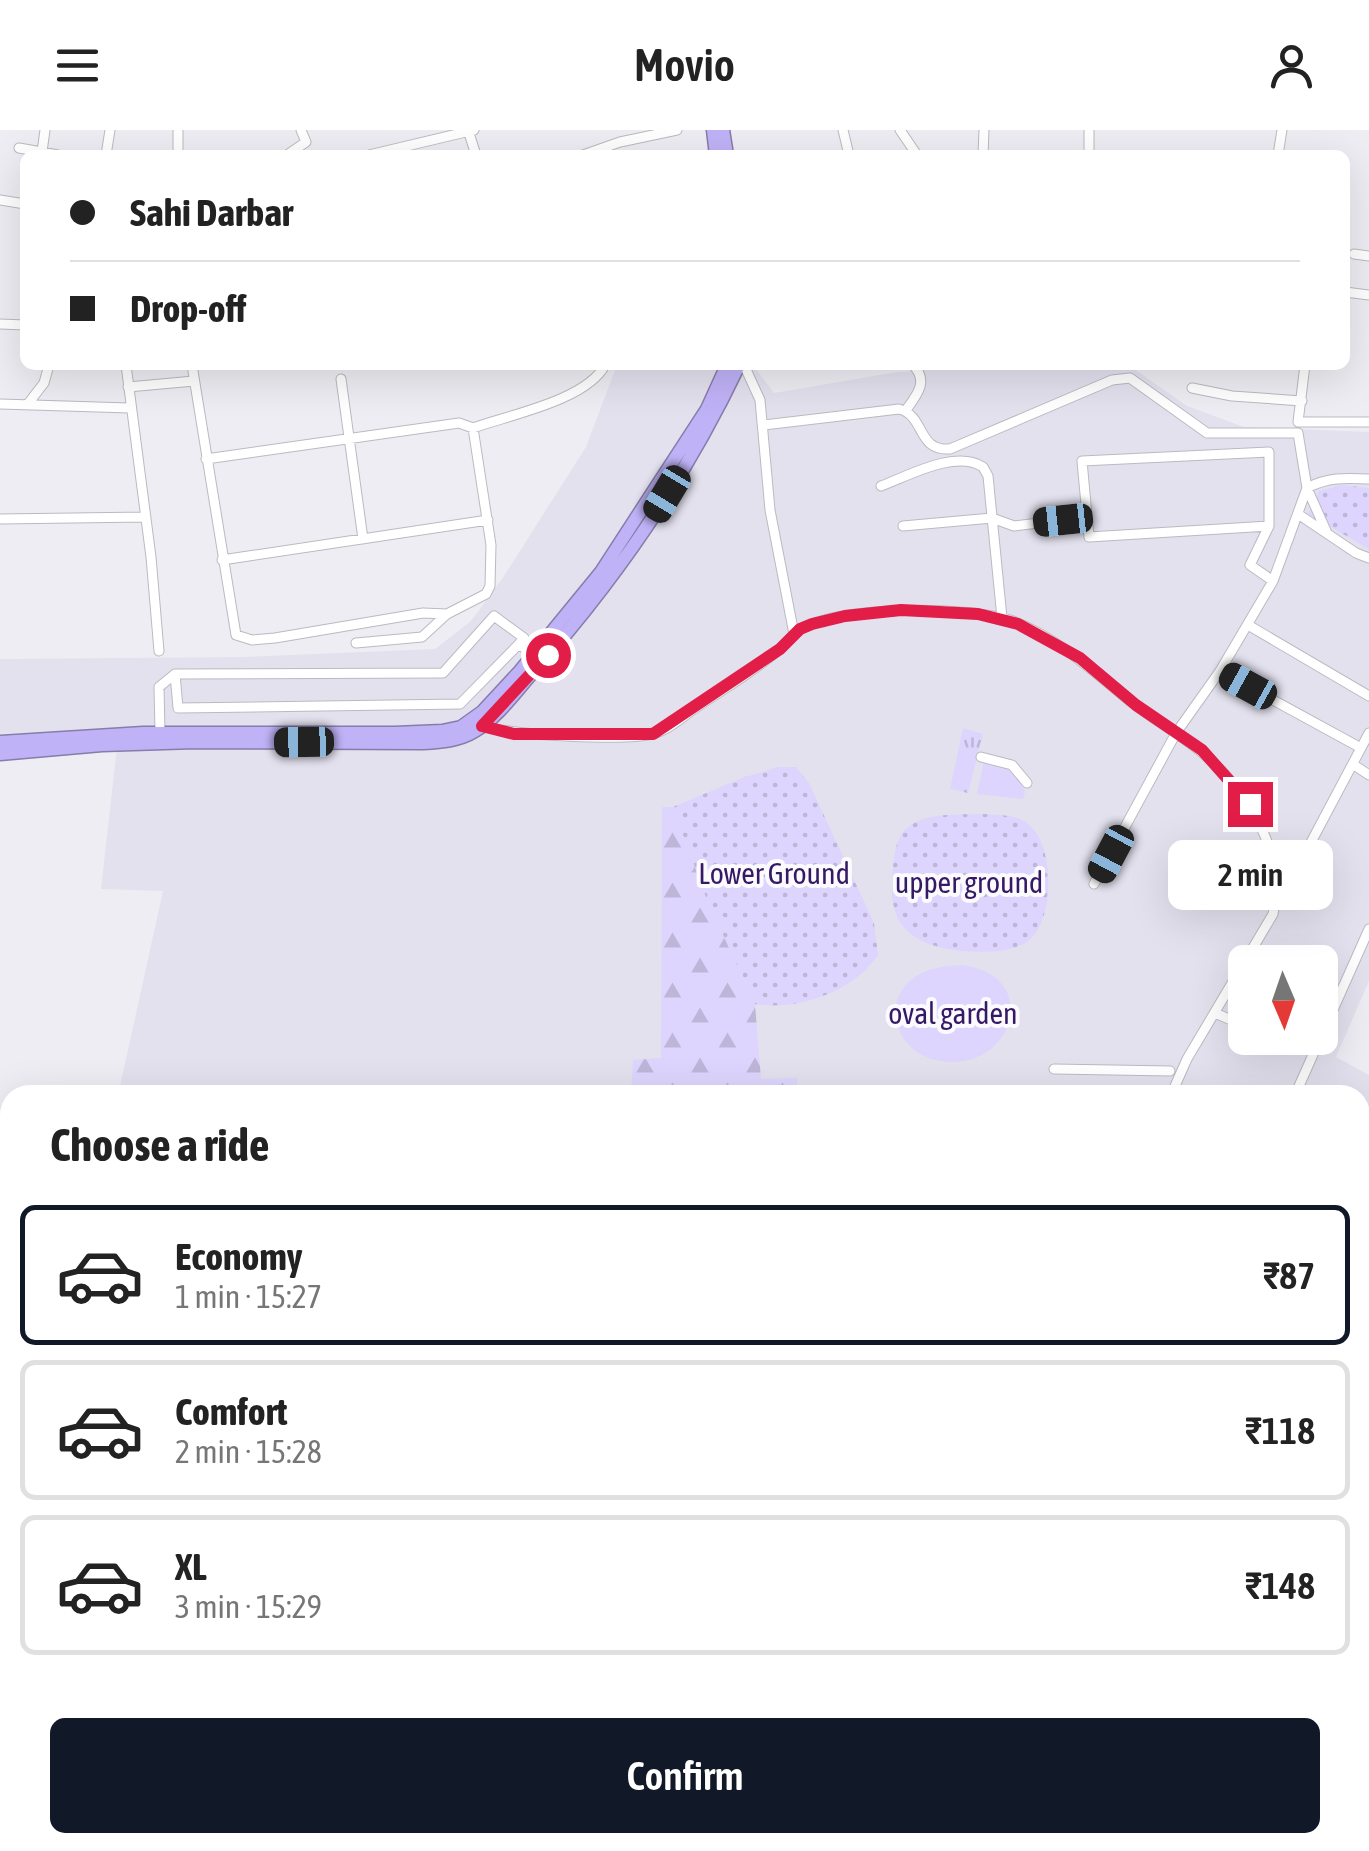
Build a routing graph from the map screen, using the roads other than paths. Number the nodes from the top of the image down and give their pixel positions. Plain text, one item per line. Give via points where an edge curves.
1 (301, 130) edge
2 (676, 130) edge
3 (470, 131) edge
4 (620, 142) junction
5 (19, 148) dead end
6 (30, 150) edge
7 (294, 150) edge
8 (390, 150) edge
9 (597, 150) edge
10 (621, 150) edge
11 (1354, 254) dead end
12 (1369, 256) edge
13 (48, 370) edge
14 (126, 370) edge
15 (193, 370) edge
16 (602, 370) edge
17 (725, 370) edge
18 (739, 370) edge
19 (745, 370) edge
20 (917, 370) edge
21 (1305, 370) edge
22 (342, 378) dead end
23 (194, 381) junction
24 (128, 388) junction
25 (1192, 388) dead end
26 (1302, 400) junction
27 (0, 404) edge
28 (26, 404) junction
29 (130, 408) junction
30 (906, 410) junction
31 (1369, 422) edge
32 (764, 425) junction
33 (473, 428) junction
34 (349, 437) junction
35 (206, 459) junction
36 (1369, 480) edge
37 (881, 486) dead end
38 (1308, 488) junction
39 (1298, 514) junction
40 (146, 517) junction
41 (0, 518) edge
42 (992, 518) junction
43 (488, 520) junction
44 (1063, 520) dead end
45 (904, 526) dead end
46 (1270, 526) junction
47 (1328, 533) junction
48 (362, 539) junction
49 (1369, 558) edge
50 (222, 560) junction
51 (1272, 581) junction
52 (446, 614) junction
53 (1002, 618) junction
54 (1248, 624) junction
55 (794, 634) junction
56 (356, 643) dead end
57 (519, 644) junction
58 (158, 651) dead end
59 (534, 655) junction
60 (1220, 671) junction
61 (176, 674) junction
62 (1369, 696) edge
63 (482, 726) junction
64 (160, 733) junction
65 (1176, 733) junction
66 (1369, 733) edge
67 (0, 742) edge
68 (1361, 748) junction
69 (0, 754) edge
70 (981, 757) dead end
71 (1354, 765) junction
72 (1369, 775) edge
73 (1027, 783) dead end
74 (1094, 884) dead end
75 (1278, 895) junction
76 (1369, 928) edge
77 (1215, 1013) junction
78 (1228, 1019) edge
79 (1054, 1069) dead end
80 (1170, 1071) dead end
81 (1176, 1085) edge
82 (1299, 1085) edge

1 - 7 street via 306,142
2 - 4 street
3 - 8 street
4 - 9 street
4 - 10 street
5 - 6 street
11 - 12 street
13 - 28 street
14 - 24 street
15 - 23 street
16 - 33 street via 579,390
17 - 59 highway via 634,526
18 - 63 highway via 636,542 548,655
19 - 32 street via 758,390
20 - 30 street via 921,386
21 - 26 street
22 - 34 street
23 - 24 street
23 - 35 street
24 - 29 street
25 - 26 street
26 - 31 street via 1298,422
27 - 28 street
28 - 29 street
29 - 40 street
30 - 32 street
30 - 38 street via 930,446 950,449 1130,378 1207,433 1298,433
32 - 55 street via 770,510
33 - 34 street via 458,423
33 - 43 street
34 - 35 street
34 - 48 street
35 - 50 street
36 - 38 street via 1341,478
37 - 42 street via 942,464 978,462 988,476
38 - 39 street
38 - 47 street
39 - 47 street
39 - 51 street
40 - 41 street
40 - 58 street
42 - 44 street via 1014,526
42 - 45 street
42 - 53 street
43 - 48 street
43 - 52 street via 490,586 482,598
46 - 46 street via 1269,452 1082,461 1089,537
46 - 51 street via 1250,566
47 - 49 street
48 - 50 street
50 - 52 street via 232,627 242,639
51 - 54 street
52 - 56 street via 422,637
53 - 55 street via 901,610 845,616
53 - 65 street via 1080,658
54 - 60 street
54 - 62 street
55 - 63 street via 653,734 514,734
57 - 59 street
57 - 61 street via 524,638 494,616 442,673
57 - 61 street via 460,704 178,708
59 - 64 highway via 482,712 452,729
60 - 65 street
60 - 68 street
61 - 64 street via 159,688
63 - 69 highway via 463,738 423,744 195,742
64 - 67 highway
65 - 74 street
65 - 75 street via 1202,750 1250,804 1270,850
66 - 68 street
68 - 71 street
70 - 73 street via 1012,765
71 - 72 street
71 - 75 street
75 - 77 street
76 - 82 street
77 - 78 street
77 - 81 street
79 - 80 street

